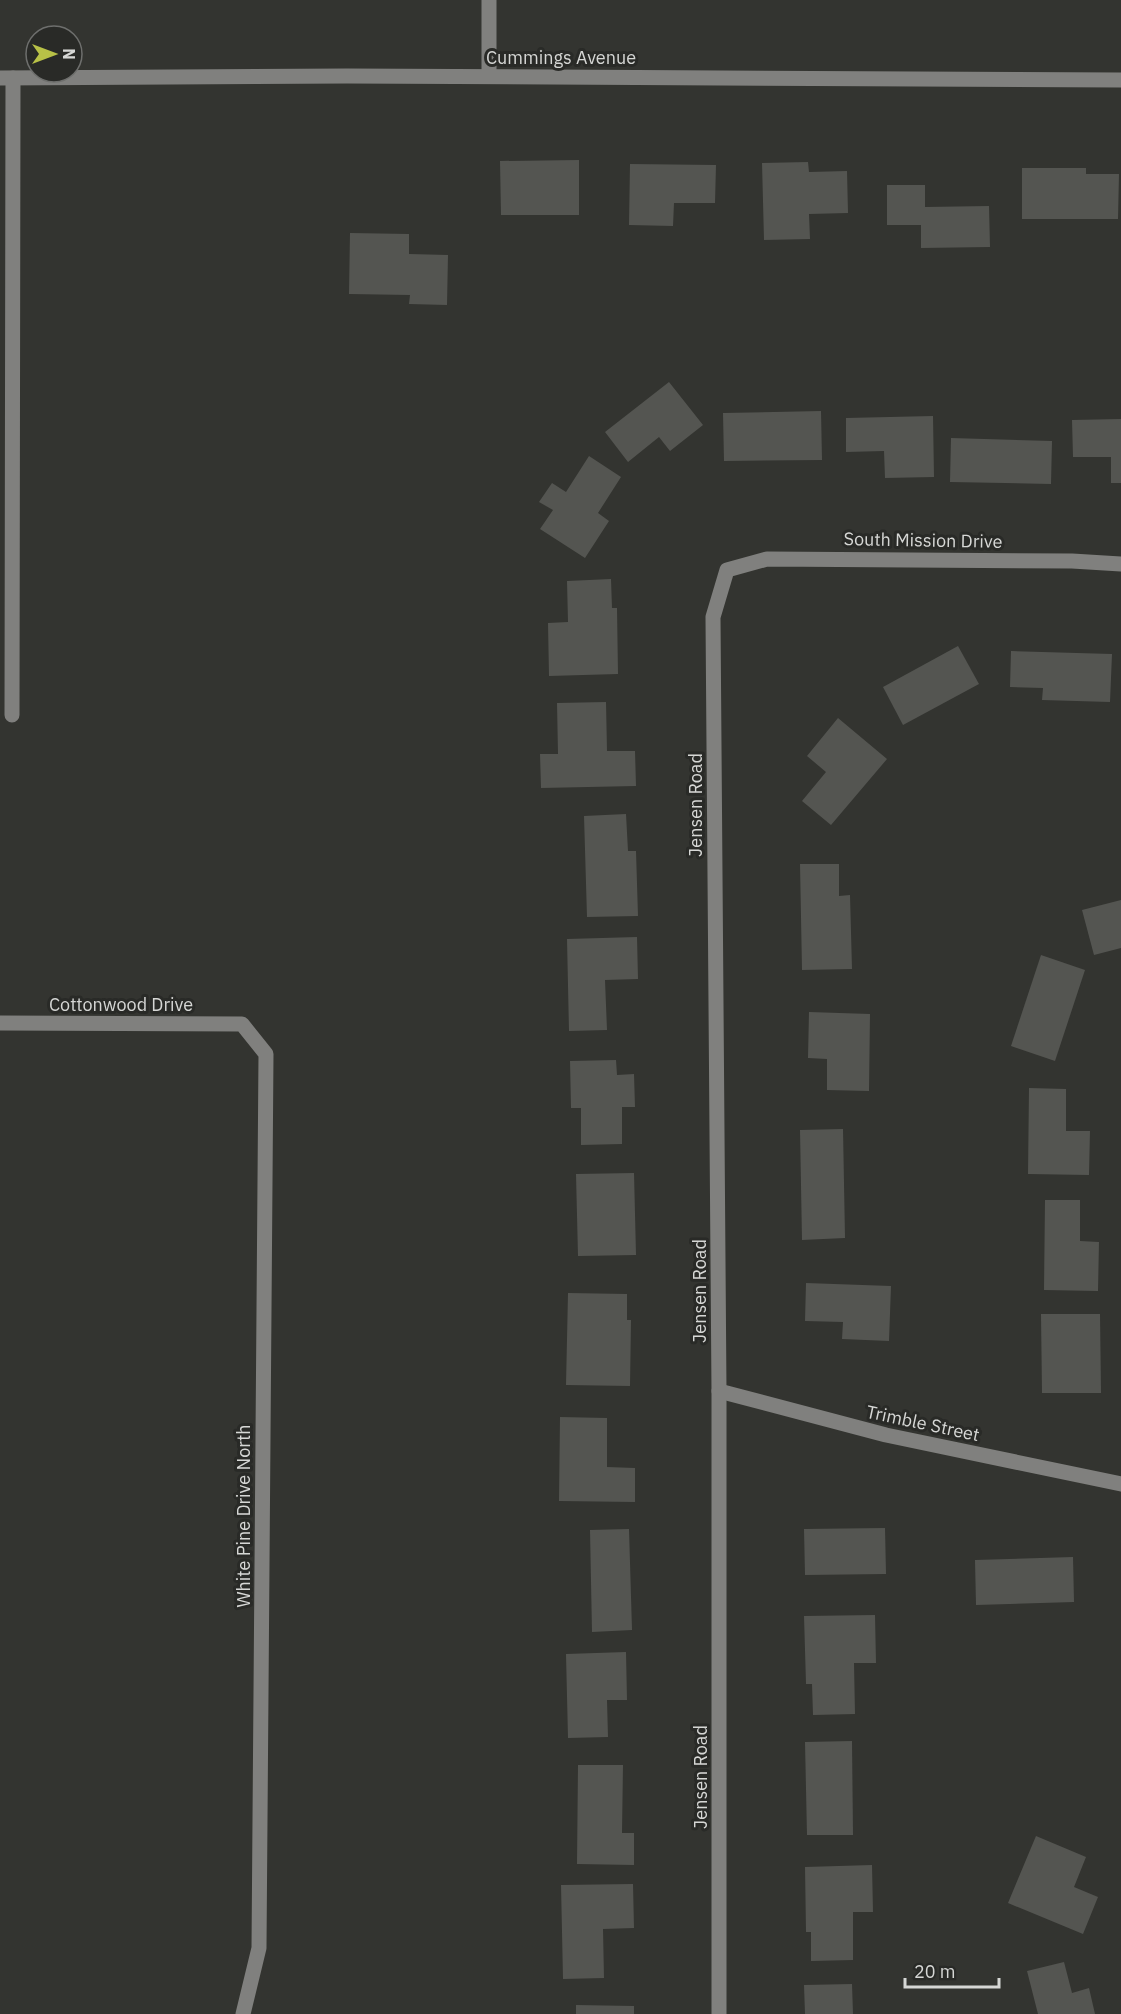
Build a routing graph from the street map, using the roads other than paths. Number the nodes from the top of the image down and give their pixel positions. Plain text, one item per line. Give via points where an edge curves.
1 (489, 0) edge
2 (489, 76) junction
3 (7, 78) edge
4 (1121, 80) edge
5 (1121, 564) edge
6 (727, 570) joint
7 (12, 715) dead end
8 (0, 1023) edge
9 (242, 1024) joint
10 (719, 1391) junction
11 (1121, 1484) edge
12 (243, 2014) edge
13 (719, 2014) edge

1 - 2 street
2 - 3 street, Cummings Avenue
2 - 4 street, Cummings Avenue
3 - 7 street
5 - 6 street, South Mission Drive via 767,559
6 - 10 street, Jensen Road via 713,617
8 - 9 street, Cottonwood Drive
9 - 12 street, White Pine Drive North via 266,1054 259,1948
10 - 11 street, Trimble Street via 886,1435
10 - 13 street, Jensen Road

